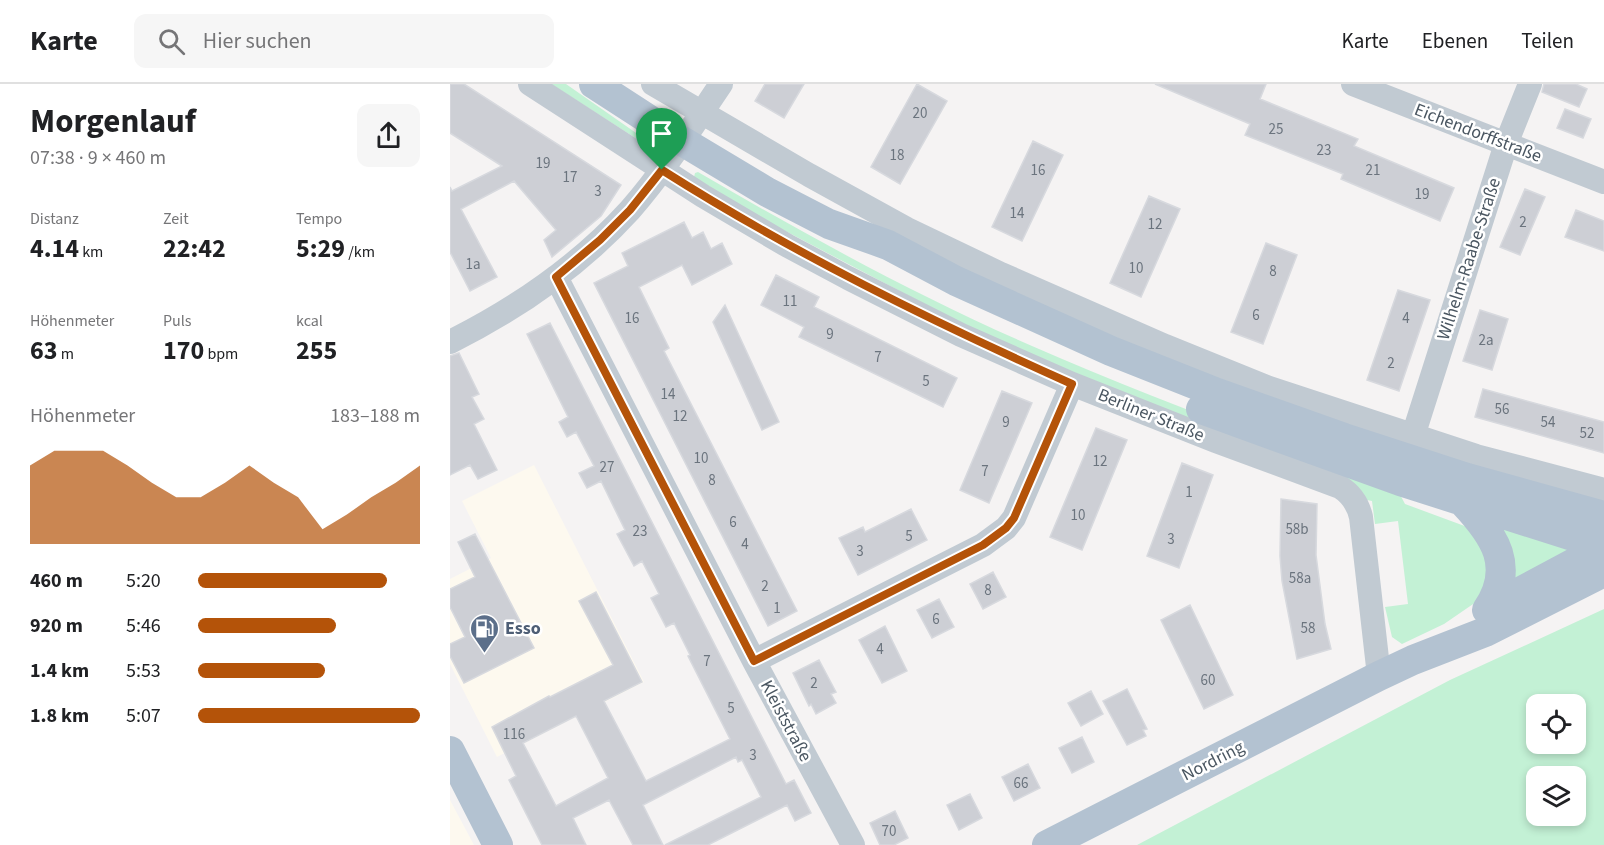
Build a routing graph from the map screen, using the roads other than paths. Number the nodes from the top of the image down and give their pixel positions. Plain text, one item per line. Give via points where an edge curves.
1 (530, 84) edge
2 (594, 84) edge
3 (653, 84) edge
4 (721, 84) edge
5 (1353, 84) edge
6 (1530, 84) edge
7 (702, 113) junction
8 (682, 141) junction
9 (1506, 144) junction
10 (662, 170) junction
11 (1604, 182) edge
12 (829, 225) junction
13 (556, 277) junction
14 (450, 342) edge
15 (1072, 384) junction
16 (1413, 436) junction
17 (1400, 481) joint
18 (1604, 490) edge
19 (1464, 503) junction
20 (1604, 516) edge
21 (1604, 547) edge
22 (1604, 572) edge
23 (1487, 610) junction
24 (1413, 660) junction
25 (754, 661) junction
26 (1379, 676) junction
27 (450, 751) edge
28 (498, 845) edge
29 (853, 845) edge
30 (1047, 845) edge

1 - 10 street, Berliner Straße
2 - 8 main road, Berliner Straße
3 - 7 street
4 - 7 street
5 - 9 street, Eichendorffstraße
6 - 9 street, Wilhelm-Raabe-Straße
7 - 8 street
7 - 16 street via 907,229 1000,274 1269,388
8 - 10 street
8 - 12 main road, Berliner Straße
9 - 11 street, Eichendorffstraße
9 - 16 street, Wilhelm-Raabe-Straße
10 - 13 street via 630,210
10 - 15 street, Berliner Straße via 848,278
12 - 17 main road, Berliner Straße via 877,263 1025,336 1199,408
12 - 20 main road, Berliner Straße via 888,244 956,281 1111,351 1217,393 1467,478
13 - 14 street
13 - 25 street, Kleiststraße
15 - 25 street via 1006,528 983,545
15 - 26 street, Berliner Straße via 1348,492 1360,509
16 - 18 street
17 - 19 main road, Nordring
19 - 21 main road, Nordring
19 - 23 main road via 1485,525 1500,551 1501,576 1496,597
21 - 23 main road, Nordring
22 - 24 main road, Nordring via 1485,632
23 - 24 main road, Nordring
24 - 26 main road, Nordring
25 - 29 street, Kleiststraße
26 - 30 main road, Nordring
27 - 28 main road

